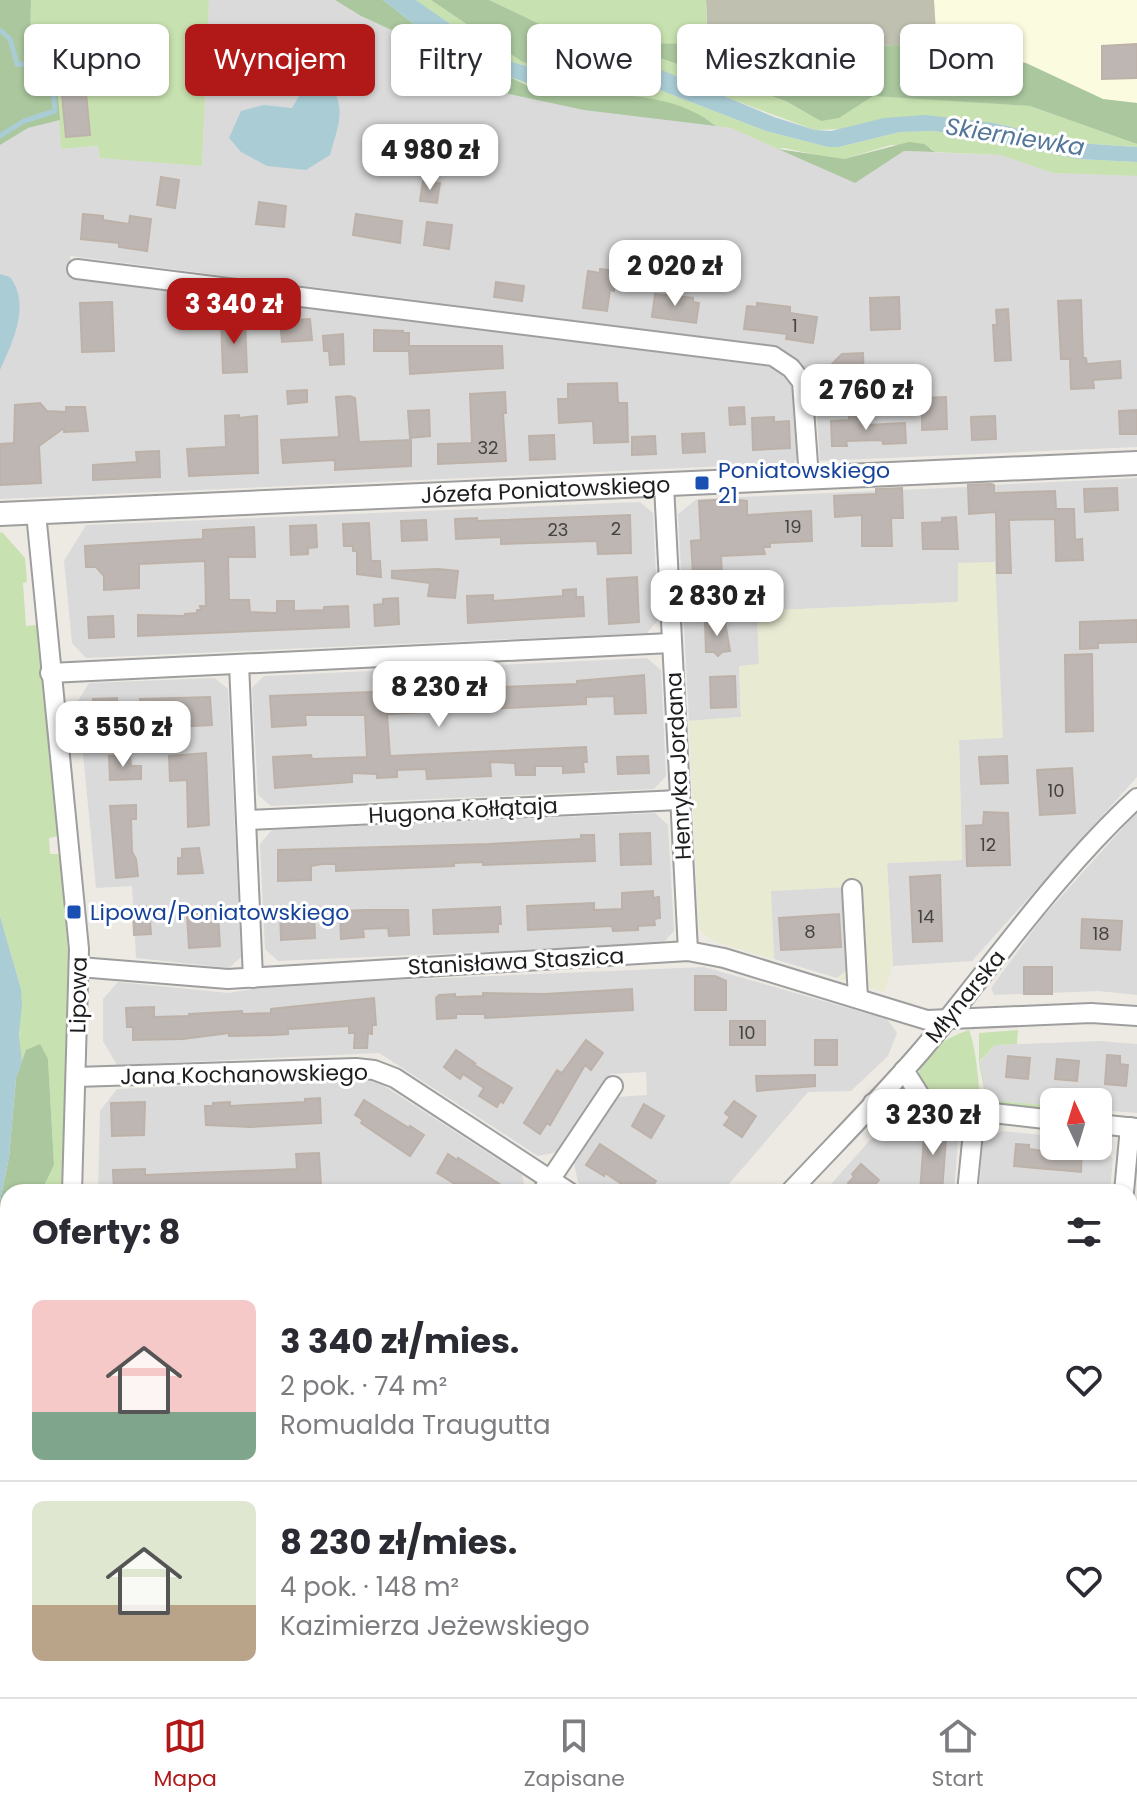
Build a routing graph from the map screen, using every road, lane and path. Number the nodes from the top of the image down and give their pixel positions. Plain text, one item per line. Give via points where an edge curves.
1 (77, 269) dead end
2 (1137, 463) edge
3 (809, 478) junction
4 (664, 485) junction
5 (36, 513) junction
6 (0, 514) edge
7 (671, 643) junction
8 (239, 664) junction
9 (50, 673) junction
10 (1137, 798) edge
11 (679, 800) junction
12 (247, 820) junction
13 (852, 889) dead end
14 (688, 951) junction
15 (79, 967) junction
16 (253, 978) junction
17 (858, 998) junction
18 (1137, 1016) edge
19 (944, 1021) junction
20 (904, 1070) junction
21 (76, 1077) junction
22 (613, 1086) dead end
23 (873, 1103) junction
24 (932, 1106) junction
25 (975, 1112) junction
26 (1040, 1119) edge
27 (1112, 1126) edge
28 (1133, 1128) edge
29 (72, 1184) edge
30 (543, 1184) edge
31 (547, 1184) edge
32 (797, 1184) edge
33 (968, 1184) edge
34 (1125, 1184) edge

1 - 3 street via 773,356 802,382
2 - 3 street, Józefa Poniatowskiego
3 - 4 street, Józefa Poniatowskiego
4 - 5 street, Józefa Poniatowskiego
4 - 7 street, Henryka Jordana
5 - 6 street, Józefa Poniatowskiego
5 - 9 street, Lipowa
7 - 8 street
7 - 11 street, Henryka Jordana
8 - 9 street
8 - 12 street
9 - 15 street, Lipowa
10 - 19 street, Młynarska
11 - 12 street, Hugona Kołłątaja
11 - 14 street, Henryka Jordana
12 - 16 street
13 - 17 street
14 - 16 street, Stanisława Staszica
14 - 17 street, Stanisława Staszica
15 - 16 street, Stanisława Staszica
15 - 21 street, Lipowa
17 - 19 street, Stanisława Staszica
18 - 19 street, Stanisława Staszica via 1091,1013
19 - 20 street, Młynarska
20 - 23 street, Młynarska
20 - 24 street
21 - 29 street, Lipowa
21 - 30 street, Jana Kochanowskiego via 374,1070 395,1078
22 - 31 street
23 - 24 street
23 - 32 street, Młynarska
24 - 25 street
25 - 26 street
25 - 33 street
27 - 28 street
28 - 34 street

